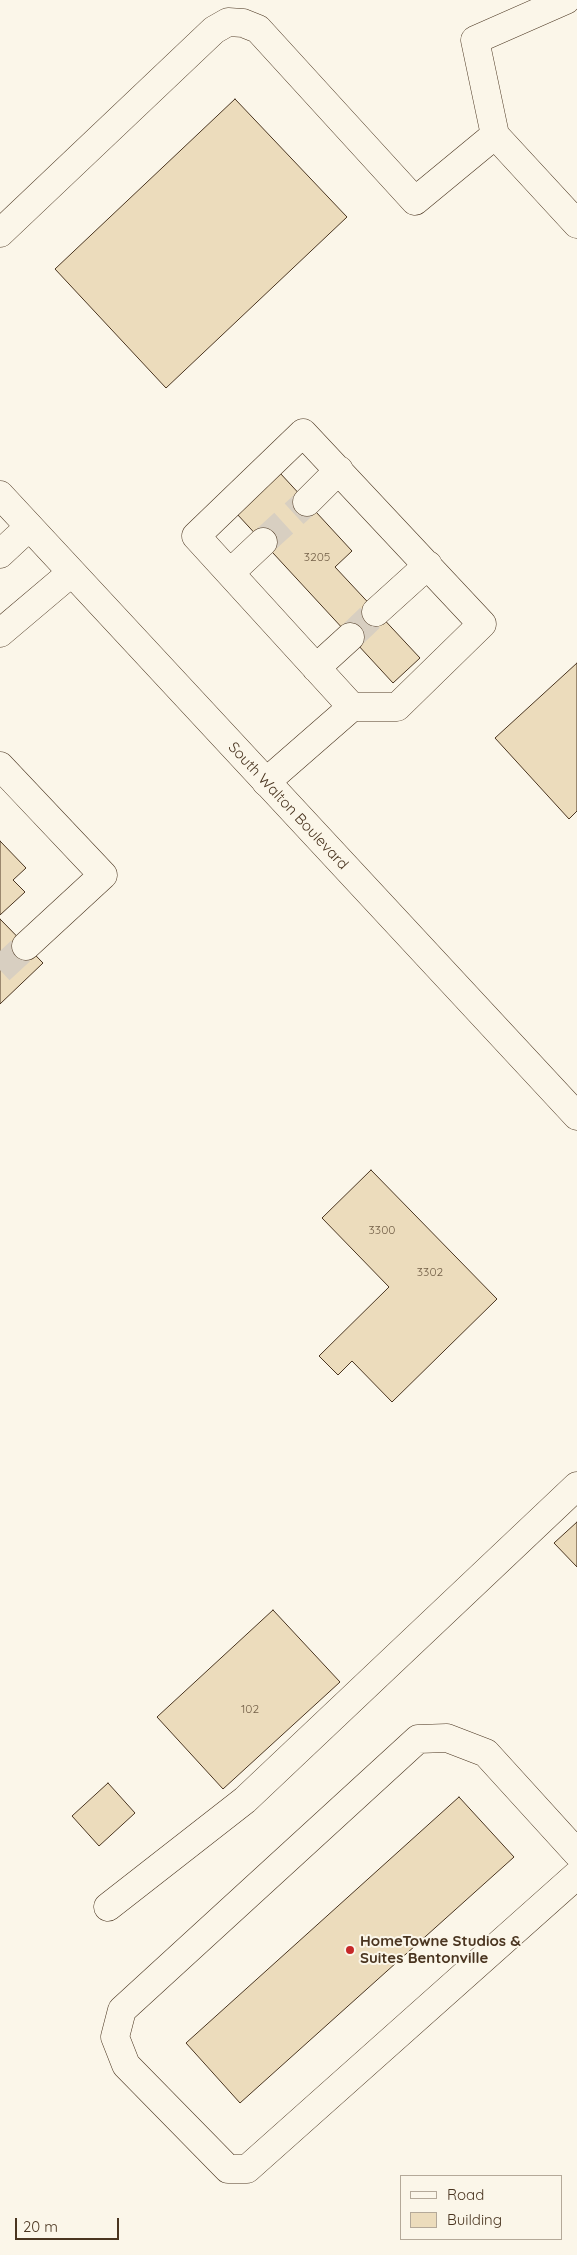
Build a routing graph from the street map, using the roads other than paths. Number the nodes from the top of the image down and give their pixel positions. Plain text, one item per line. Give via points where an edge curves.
1 (566, 0) edge
2 (495, 135) junction
3 (577, 224) edge
4 (0, 232) edge
5 (340, 470) junction
6 (0, 495) edge
7 (307, 502) tunnel mouth
8 (29, 526) junction
9 (263, 542) tunnel mouth
10 (0, 554) edge
11 (428, 565) junction
12 (71, 573) junction
13 (230, 573) junction
14 (376, 612) tunnel mouth
15 (0, 633) edge
16 (350, 637) tunnel mouth
17 (316, 668) junction
18 (352, 707) junction
19 (0, 766) edge
20 (266, 782) junction
21 (26, 946) tunnel mouth
22 (577, 1116) edge
23 (571, 1491) edge
24 (577, 1852) edge
25 (577, 1875) edge
26 (108, 1907) dead end

1 - 2 main road via 475,40
2 - 3 main road
2 - 4 main road via 415,201 258,28 228,22 214,30
5 - 7 main road
5 - 11 main road
5 - 13 main road via 303,433 196,536
6 - 8 main road, South Walton Boulevard
8 - 10 main road
8 - 12 main road, South Walton Boulevard
9 - 13 main road
11 - 14 main road
11 - 18 main road via 482,624 397,707
12 - 15 main road
12 - 20 main road, South Walton Boulevard
13 - 17 main road
16 - 17 main road
17 - 18 main road
18 - 20 main road
19 - 21 main road via 103,875
20 - 22 main road, South Walton Boulevard
23 - 26 main road via 245,1800
24 - 25 main road via 486,1752 447,1738 418,1739 122,2010 116,2036 126,2065 228,2169 248,2169

